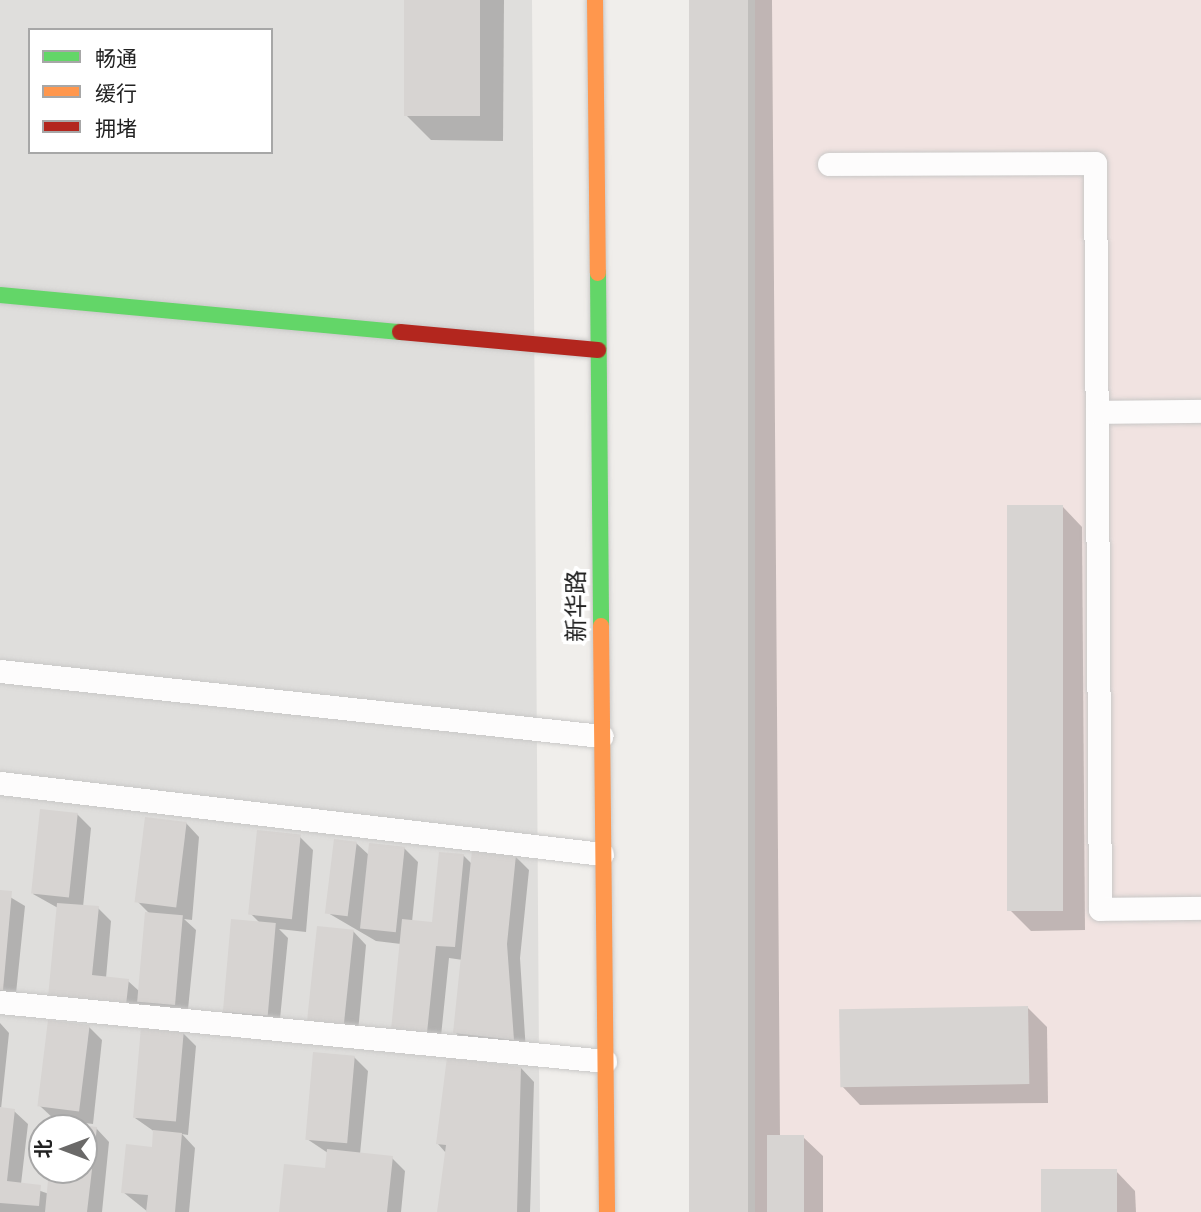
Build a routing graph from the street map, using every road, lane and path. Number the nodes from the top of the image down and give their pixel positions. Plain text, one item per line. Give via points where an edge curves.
1 (595, 0) edge
2 (829, 164) dead end
3 (0, 295) edge
4 (598, 350) junction
5 (1201, 411) edge
6 (1097, 412) junction
7 (0, 671) edge
8 (601, 736) junction
9 (0, 783) edge
10 (602, 854) junction
11 (1201, 908) edge
12 (0, 1002) edge
13 (605, 1061) junction
14 (607, 1212) edge

1 - 4 main road, 新华路
2 - 6 lane via 1095,163
3 - 4 main road
4 - 8 main road, 新华路
5 - 6 lane
6 - 11 lane via 1100,909
7 - 8 lane
8 - 10 main road, 新华路
9 - 10 lane
10 - 13 main road, 新华路
12 - 13 lane
13 - 14 main road, 新华路

